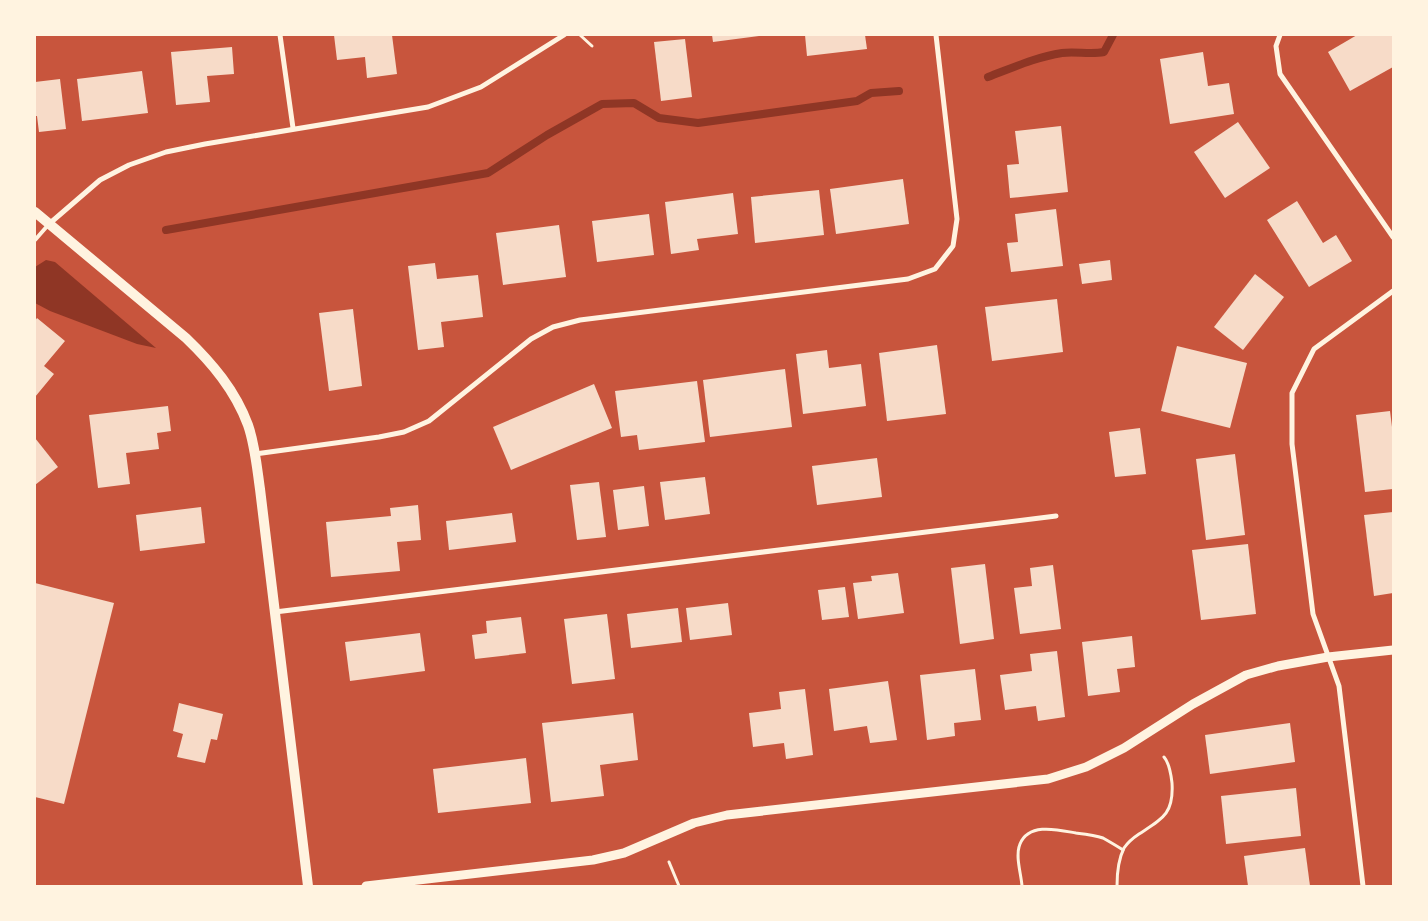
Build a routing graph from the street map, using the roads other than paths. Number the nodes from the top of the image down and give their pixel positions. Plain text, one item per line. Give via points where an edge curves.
1 (280, 35) edge
2 (564, 35) edge
3 (936, 35) edge
4 (1280, 35) edge
5 (293, 128) junction
6 (35, 212) edge
7 (49, 224) junction
8 (1393, 237) edge
9 (35, 240) edge
10 (1393, 291) edge
11 (255, 454) junction
12 (1056, 516) dead end
13 (274, 612) junction
14 (1393, 650) edge
15 (1328, 658) junction
16 (308, 886) edge
17 (366, 886) edge
18 (1363, 886) edge

1 - 5 street
2 - 5 street via 481,87 428,106
3 - 11 street via 957,219 953,246 935,269 908,279 580,320 553,327 531,339 428,421 404,432
4 - 8 street via 1276,46 1280,74
5 - 7 street via 166,152 129,165 100,180
6 - 7 main road
7 - 9 lane
7 - 11 main road via 206,358 238,404 248,425
10 - 15 street via 1314,349 1292,393 1292,444 1313,614
11 - 13 main road
12 - 13 street
13 - 16 main road
14 - 15 street
15 - 17 street via 1246,675 1124,748 1086,767 1048,779 727,815 694,823 624,853 593,860
15 - 18 street via 1339,686

